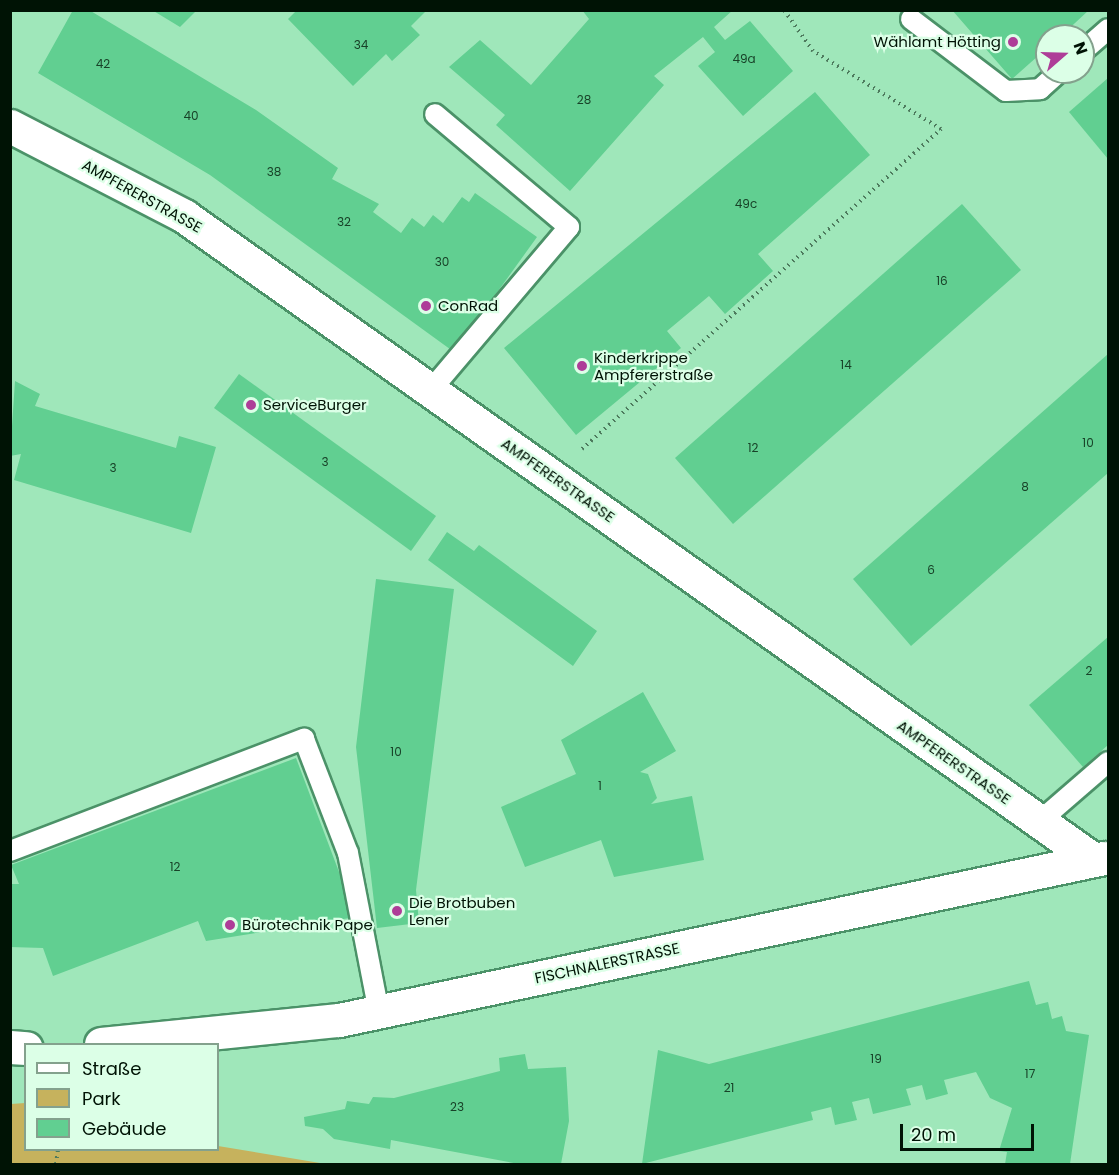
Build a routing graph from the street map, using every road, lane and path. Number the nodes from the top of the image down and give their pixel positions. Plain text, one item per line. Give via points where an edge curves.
1 (784, 10) edge
2 (911, 19) dead end
3 (1108, 29) edge
4 (1095, 40) edge
5 (1046, 84) edge
6 (435, 114) dead end
7 (10, 126) edge
8 (430, 391) junction
9 (559, 480) junction
10 (1108, 762) edge
11 (1040, 821) junction
12 (10, 851) edge
13 (1100, 858) edge
14 (379, 1012) junction
15 (111, 1043) edge

1 - 9 path via 813,51 941,129 586,444
2 - 5 lane via 1006,91 1040,89
3 - 4 lane
6 - 8 lane via 569,227
7 - 8 street, AMPFERERSTRASSE via 184,216
8 - 9 street, AMPFERERSTRASSE
9 - 11 street, AMPFERERSTRASSE
10 - 11 lane
11 - 13 street, AMPFERERSTRASSE
12 - 14 lane via 304,739 348,853
13 - 14 street, FISCHNALERSTRASSE
14 - 15 street, FISCHNALERSTRASSE

